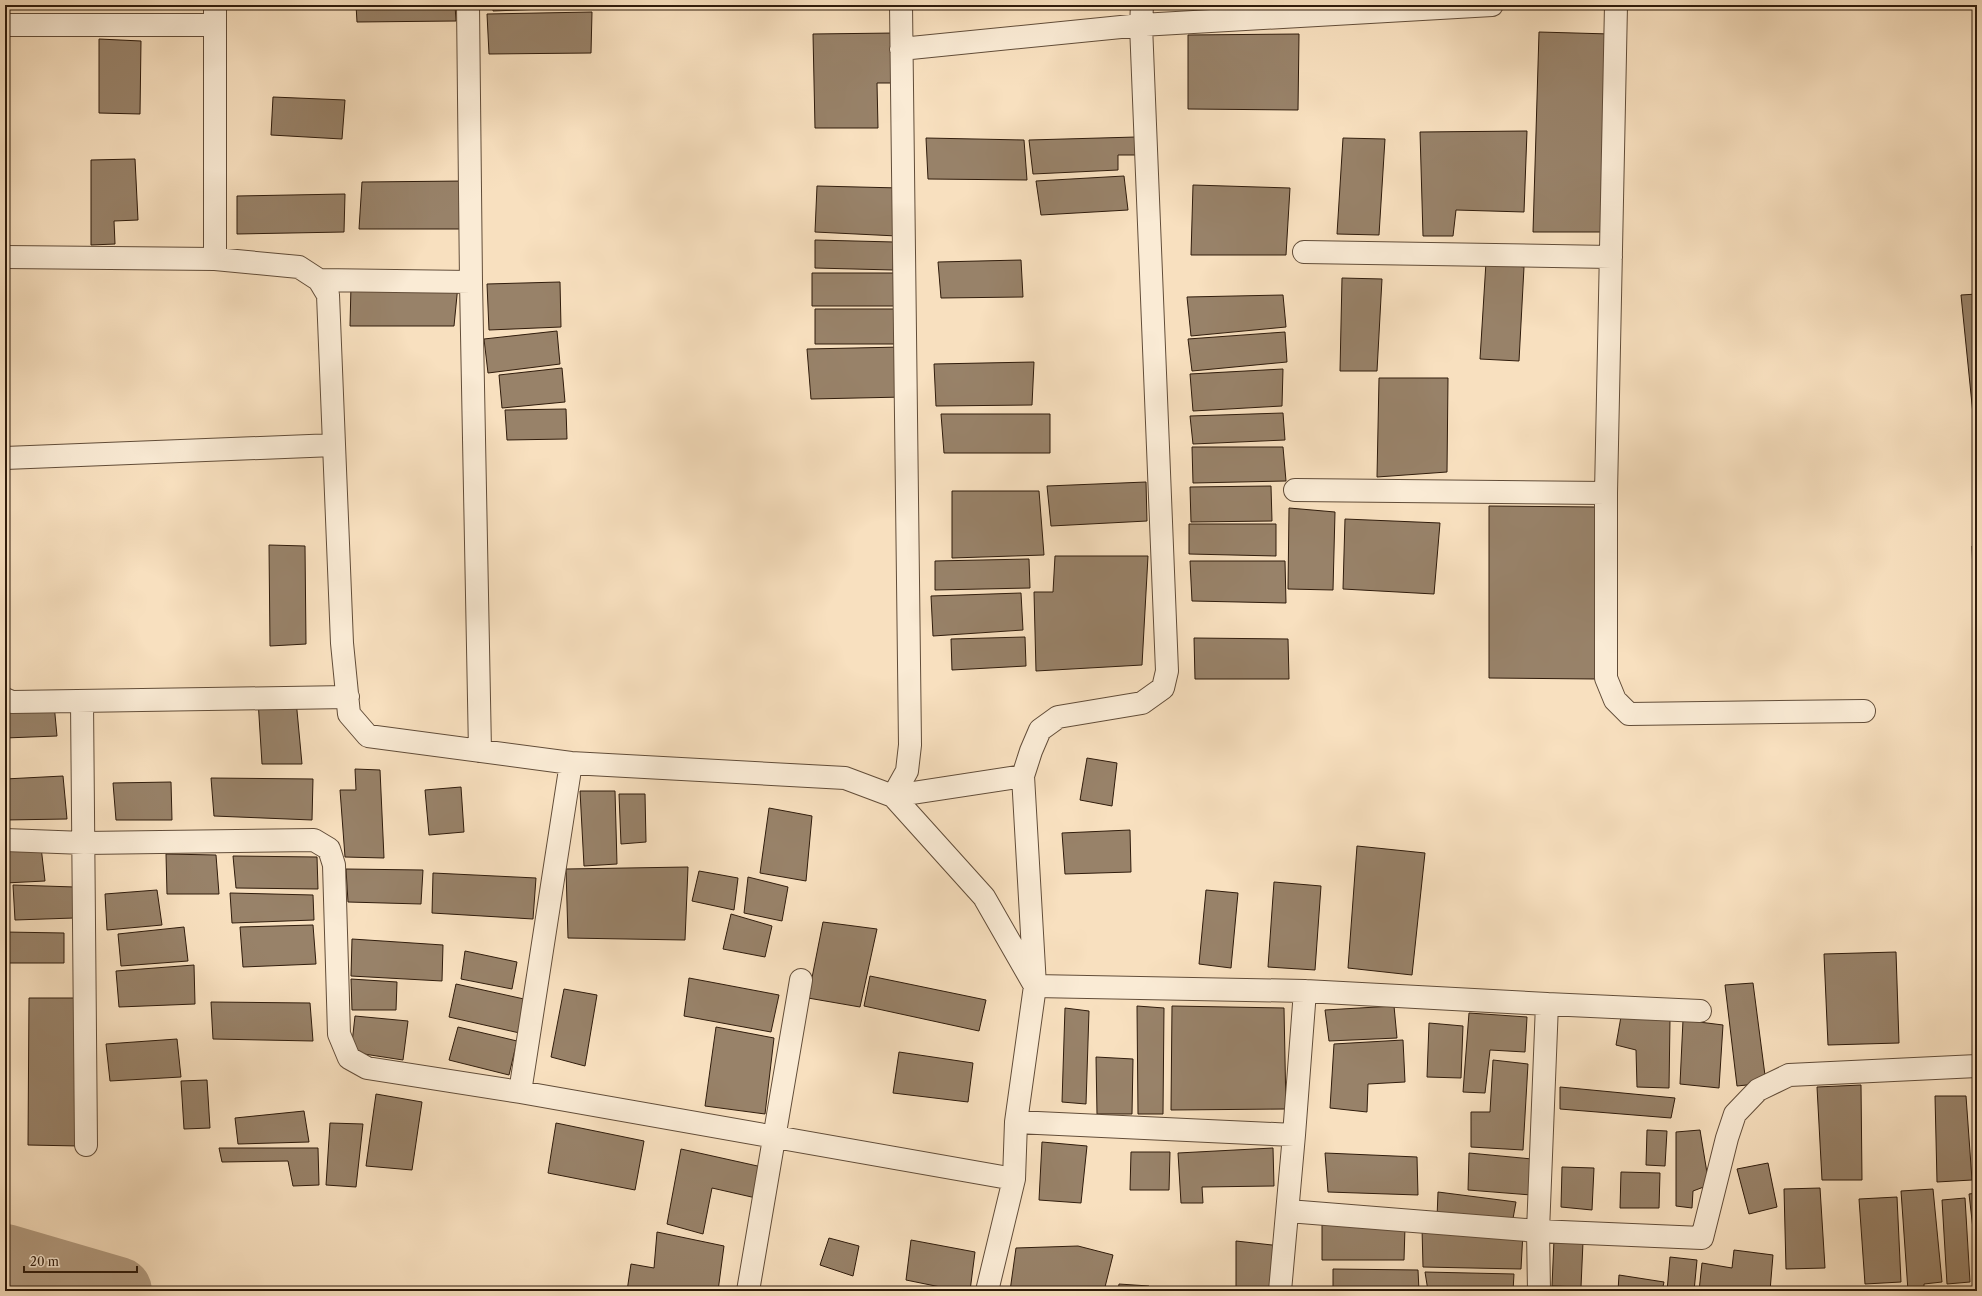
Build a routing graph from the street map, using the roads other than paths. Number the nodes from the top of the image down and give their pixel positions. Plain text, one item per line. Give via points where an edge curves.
1 (468, 5) edge
2 (901, 5) edge
3 (1492, 5) edge
4 (1616, 5) edge
5 (215, 15) edge
6 (1141, 15) edge
7 (5, 25) edge
8 (901, 49) junction
9 (1304, 252) dead end
10 (1611, 256) junction
11 (5, 257) edge
12 (215, 259) junction
13 (319, 280) junction
14 (471, 282) junction
15 (334, 445) junction
16 (5, 458) edge
17 (1295, 490) dead end
18 (1606, 493) junction
19 (348, 697) junction
20 (5, 699) edge
21 (82, 702) junction
22 (1864, 712) dead end
23 (480, 751) junction
24 (571, 763) junction
25 (1023, 776) junction
26 (893, 796) junction
27 (5, 840) edge
28 (84, 843) junction
29 (801, 980) dead end
30 (1035, 986) junction
31 (1305, 990) junction
32 (1547, 1004) junction
33 (1700, 1011) dead end
34 (1977, 1066) edge
35 (520, 1092) junction
36 (1016, 1122) junction
37 (1294, 1136) junction
38 (775, 1138) junction
39 (86, 1145) dead end
40 (1014, 1179) junction
41 (1288, 1211) junction
42 (1538, 1231) junction
43 (748, 1291) edge
44 (987, 1291) edge
45 (1280, 1291) edge
46 (1539, 1291) edge

1 - 14 street
2 - 8 street
3 - 6 street
4 - 10 street
5 - 7 street
5 - 12 street
6 - 8 street
6 - 25 street via 1168,671 1163,688 1142,703 1058,717 1040,730
8 - 26 street via 910,745 907,771
9 - 10 street
10 - 18 street
11 - 12 street
12 - 13 street via 299,267
13 - 14 street
13 - 15 street via 328,295
14 - 23 street
15 - 16 street
15 - 19 street via 342,643
17 - 18 street
18 - 22 street via 1606,678 1615,700 1629,714
19 - 21 street
19 - 23 street via 349,714 368,736
20 - 21 street via 12,702
21 - 28 street
23 - 24 street
24 - 26 street via 845,778
24 - 35 street
25 - 26 street
25 - 30 street
26 - 30 street via 984,897
27 - 28 street
28 - 35 street via 314,840 329,848 334,865 339,1034 349,1058 367,1068
28 - 39 street
29 - 38 street
30 - 31 street
30 - 36 street
31 - 32 street
31 - 37 street
32 - 33 street
32 - 42 street
34 - 42 street via 1789,1075 1758,1090 1735,1114 1726,1138 1702,1238
35 - 38 street
36 - 37 street
36 - 40 street
37 - 41 street
38 - 40 street
38 - 43 street
40 - 44 street
41 - 42 street
41 - 45 street
42 - 46 street

